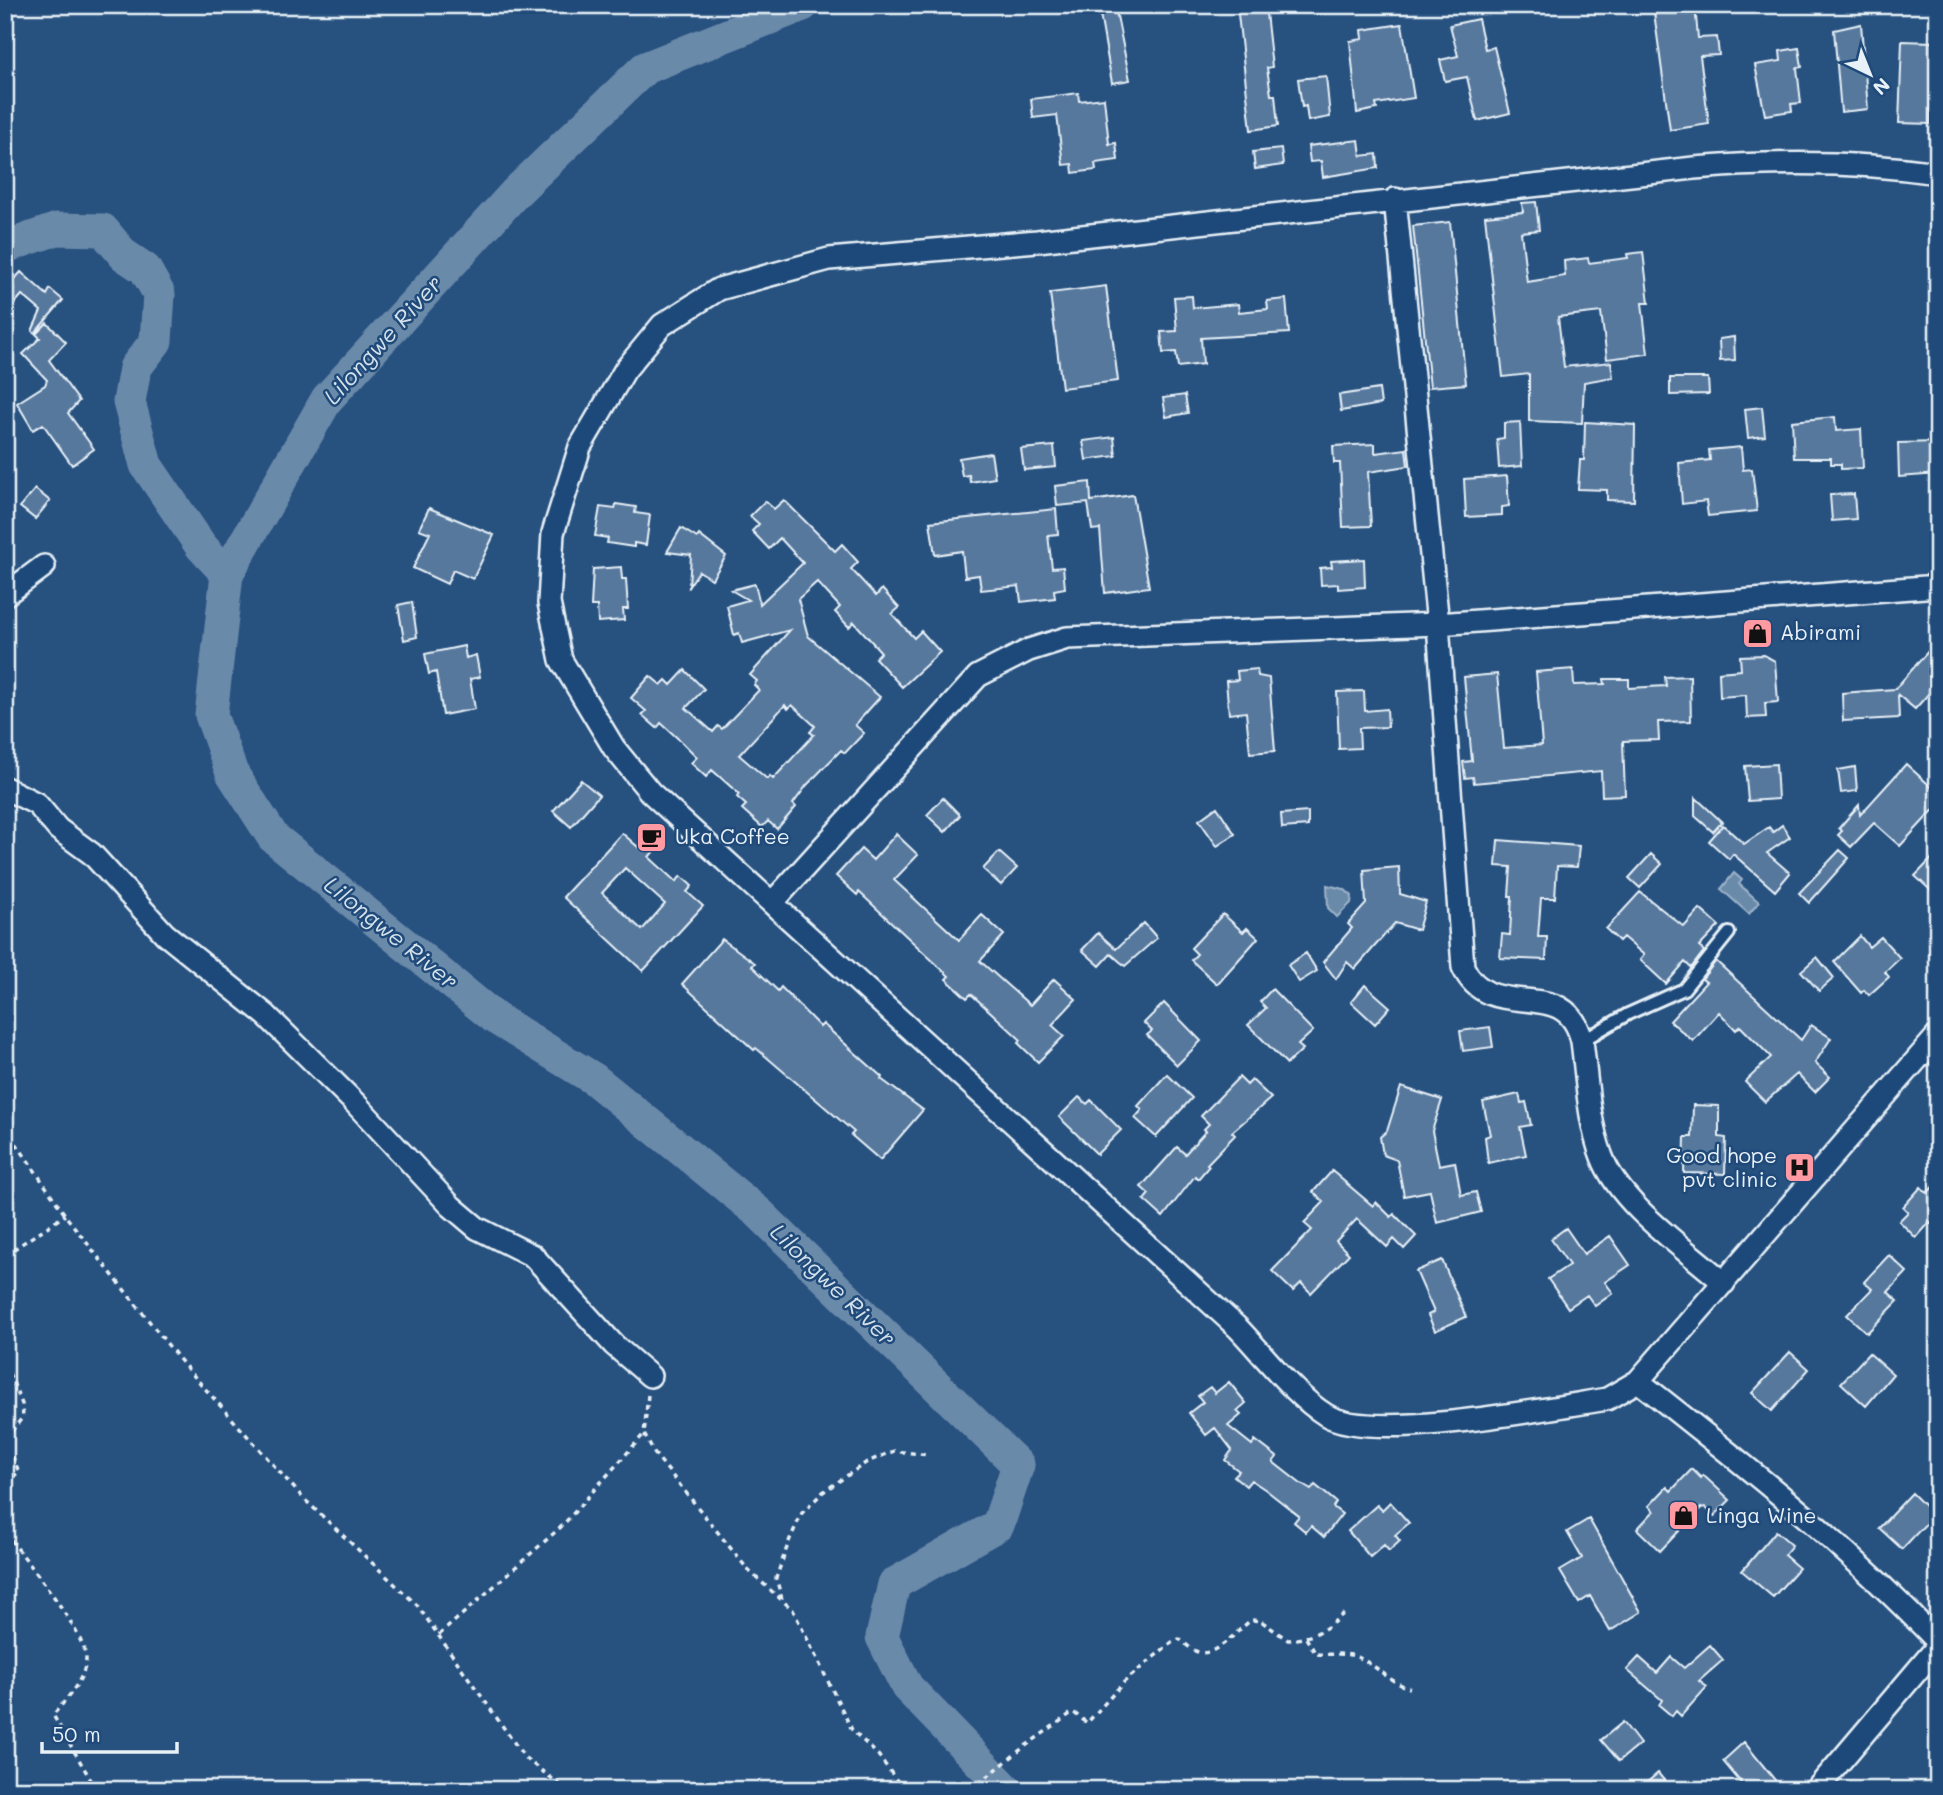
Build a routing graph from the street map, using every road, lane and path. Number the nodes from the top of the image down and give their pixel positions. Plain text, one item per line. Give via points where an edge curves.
1 (1938, 173) edge
2 (1395, 199) junction
3 (44, 566) dead end
4 (1938, 586) edge
5 (5, 595) edge
6 (1438, 624) junction
7 (5, 788) edge
8 (773, 902) junction
9 (1729, 933) dead end
10 (1938, 1035) edge
11 (1582, 1041) junction
12 (5, 1127) edge
13 (65, 1215) junction
14 (5, 1255) edge
15 (1724, 1283) junction
16 (5, 1364) edge
17 (650, 1376) joint
18 (1638, 1381) junction
19 (644, 1434) junction
20 (6, 1450) edge
21 (929, 1455) dead end
22 (5, 1483) edge
23 (5, 1532) edge
24 (783, 1601) junction
25 (1344, 1613) dead end
26 (439, 1635) junction
27 (1306, 1638) junction
28 (1938, 1644) edge
29 (1410, 1688) dead end
30 (96, 1789) edge
31 (72, 1790) edge
32 (567, 1790) edge
33 (904, 1790) edge
34 (971, 1790) edge
35 (1816, 1790) edge

1 - 2 street via 1871,164 1772,162
2 - 6 street
2 - 8 street via 1037,241 829,259 719,289 662,325 625,370 580,447 553,533 549,603 561,660 614,748 650,792
3 - 5 street
4 - 6 street
6 - 8 street via 1067,638 1029,650 978,676
6 - 11 street via 1463,967 1478,990 1491,996 1561,1008 1579,1027
7 - 17 street via 37,804 58,829 92,854 165,934 265,1015 451,1206 477,1228 533,1256 614,1345
8 - 18 street via 1238,1328 1327,1416 1368,1426 1482,1419 1607,1399
9 - 11 lane via 1684,989
10 - 15 street
11 - 15 street via 1603,1160 1630,1200
12 - 13 path
13 - 14 path
13 - 26 path via 184,1366 303,1498 417,1605
15 - 18 street
16 - 20 path via 23,1417 6,1438
17 - 19 path
18 - 28 street via 1818,1524 1878,1578
19 - 24 path via 749,1571
19 - 26 path via 562,1526
20 - 22 path via 19,1472
21 - 24 path via 894,1451 867,1462 823,1492 802,1513 776,1578
23 - 30 path via 46,1585 79,1639 86,1659 81,1675 53,1715
24 - 33 path via 793,1610 852,1730
25 - 27 path via 1328,1628
26 - 32 path via 525,1758
27 - 29 path via 1316,1654 1349,1654 1373,1665 1394,1684
27 - 34 path via 1288,1640 1261,1621 1251,1620 1204,1653 1179,1639 1124,1682 1087,1723 1073,1712
28 - 35 street
30 - 31 path via 88,1783

